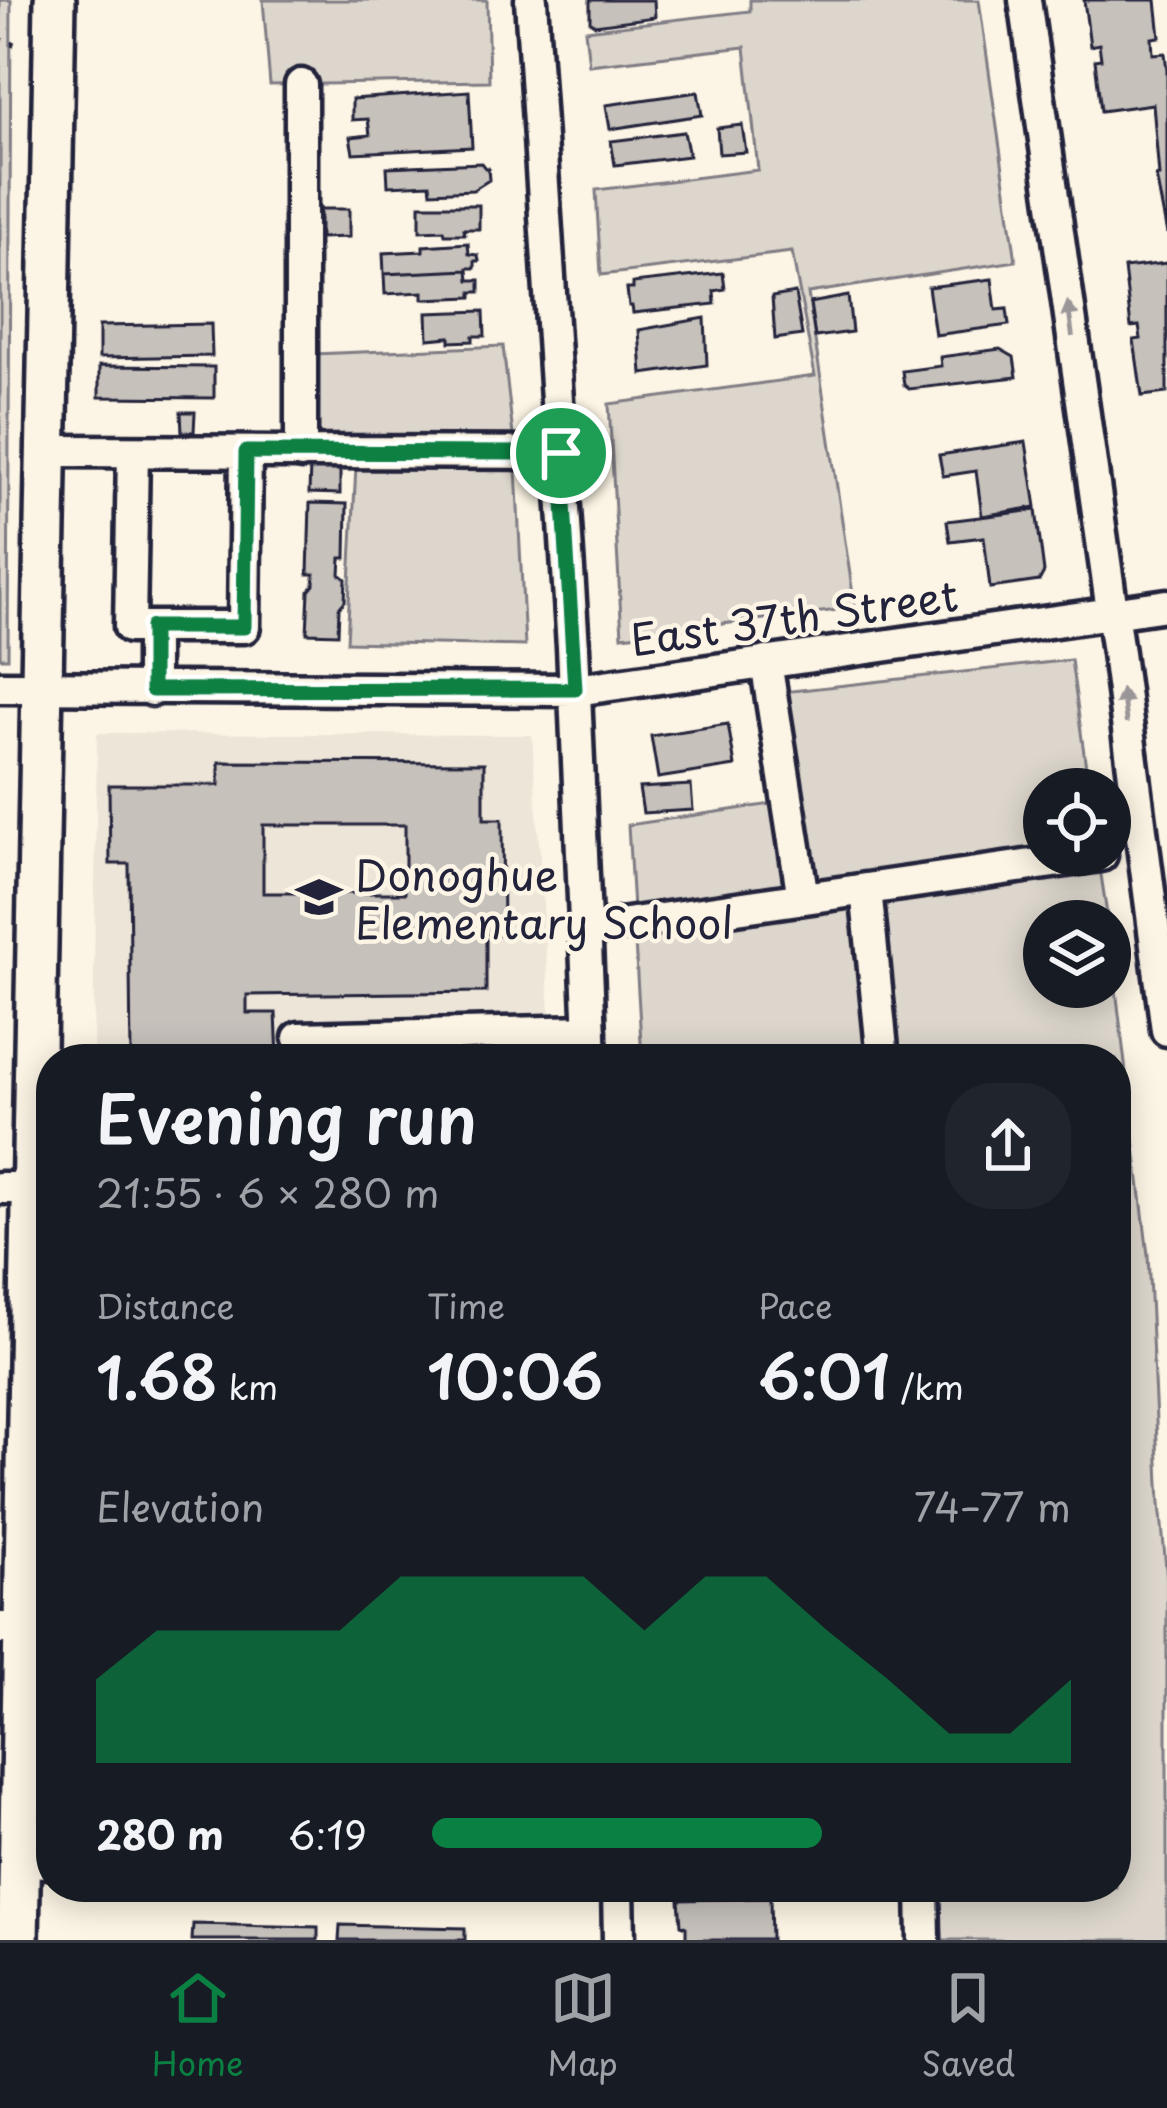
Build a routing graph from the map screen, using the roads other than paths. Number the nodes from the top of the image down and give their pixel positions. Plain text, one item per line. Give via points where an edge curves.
1 (55, 0) edge
2 (531, 0) edge
3 (1025, 0) edge
4 (301, 85) dead end
5 (46, 451) junction
6 (133, 452) junction
7 (246, 452) junction
8 (302, 453) junction
9 (561, 453) junction
10 (1167, 605) edge
11 (1112, 612) junction
12 (152, 627) junction
13 (766, 662) junction
14 (0, 688) edge
15 (42, 688) junction
16 (575, 689) junction
17 (152, 690) junction
18 (1144, 849) junction
19 (1131, 851) edge
20 (1023, 866) edge
21 (866, 890) junction
22 (803, 898) junction
23 (585, 930) junction
24 (1167, 1030) edge
25 (299, 1038) dead end
26 (548, 1044) edge
27 (590, 1044) edge
28 (881, 1044) edge
29 (16, 1188) edge
30 (36, 1271) edge
31 (36, 1397) edge
32 (25, 1628) edge
33 (35, 1862) edge
34 (618, 1902) edge
35 (923, 1902) edge
36 (17, 1940) edge
37 (619, 1940) edge
38 (924, 1940) edge

1 - 5 main road
2 - 9 street
11 -> 3 street
4 - 8 street
5 - 6 street
5 - 15 main road
6 - 7 street
6 - 12 street via 130,627
7 - 8 street
7 - 12 street via 244,627
8 - 9 street
9 - 16 street
10 - 11 street, East 37th Street
11 - 13 street, East 37th Street
18 -> 11 street
12 - 17 street
13 - 16 street, East 37th Street
13 - 22 street
14 - 15 street, East 37th Street
15 - 17 street, East 37th Street
15 - 29 main road
16 - 17 street, East 37th Street
16 - 23 street
18 - 19 street
18 - 24 street
20 - 21 street
21 - 22 street
21 - 28 street
22 - 23 street
23 - 27 street
25 - 26 street
29 - 30 main road
31 - 32 main road
32 - 33 main road
33 - 36 main road
34 - 37 street
35 - 38 street

